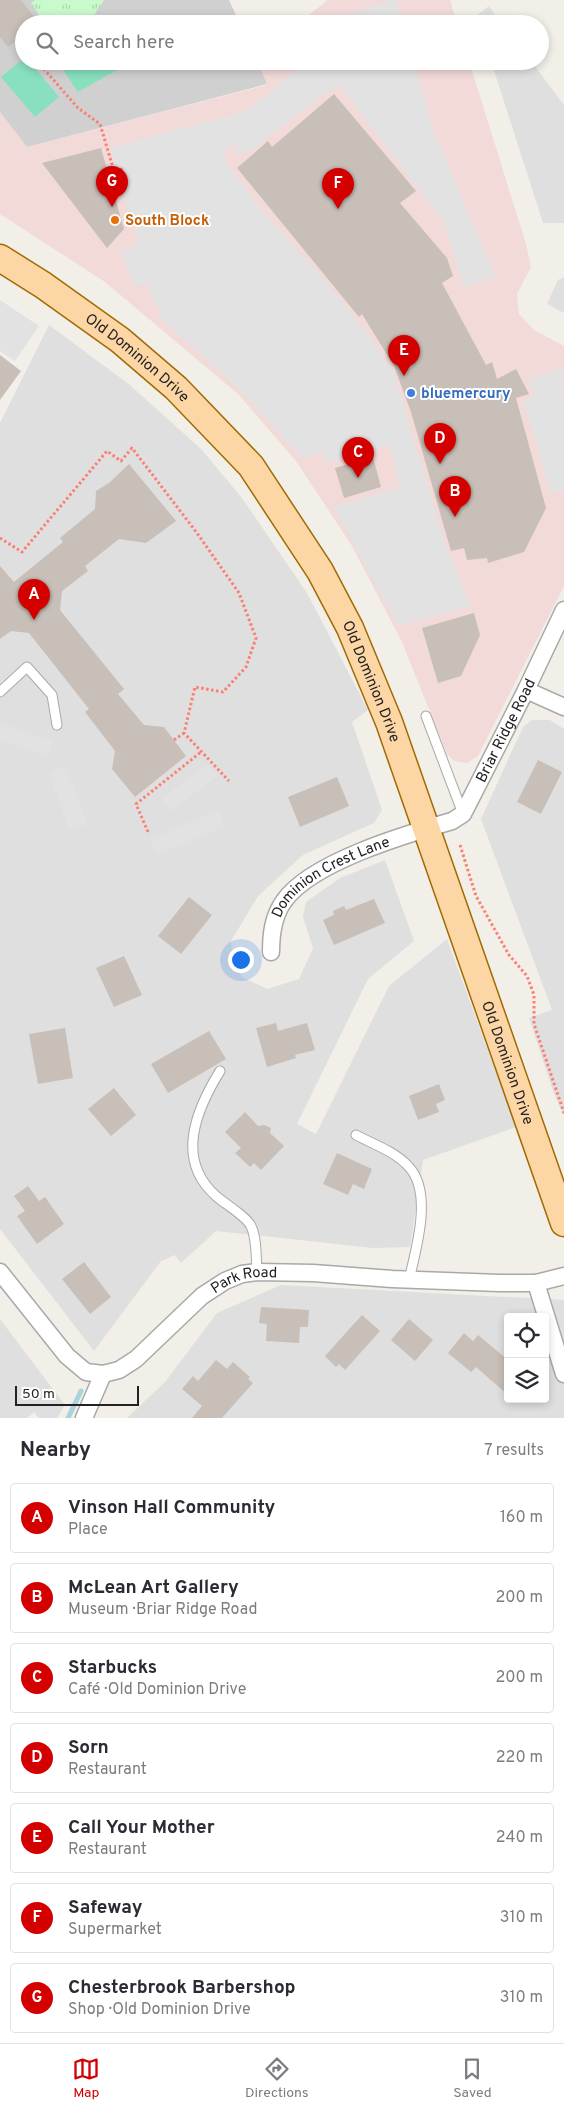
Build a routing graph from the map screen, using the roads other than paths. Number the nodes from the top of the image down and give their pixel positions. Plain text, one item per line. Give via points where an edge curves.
1 (0, 258) edge
2 (564, 610) edge
3 (526, 690) junction
4 (0, 692) edge
5 (564, 707) edge
6 (426, 716) dead end
7 (57, 725) dead end
8 (463, 814) junction
9 (425, 829) junction
10 (271, 952) dead end
11 (220, 1071) dead end
12 (356, 1135) dead end
13 (564, 1223) edge
14 (0, 1272) edge
15 (257, 1272) junction
16 (564, 1276) edge
17 (409, 1280) junction
18 (536, 1283) junction
19 (103, 1374) junction
20 (564, 1374) edge
21 (84, 1418) edge

1 - 9 main road, Old Dominion Drive via 132,349 176,388 251,466 289,520 350,628 397,745
2 - 3 street, Briar Ridge Road
3 - 5 street
3 - 8 street, Briar Ridge Road
4 - 7 lane via 27,667 52,694
6 - 8 lane
8 - 9 street
9 - 10 street, Dominion Crest Lane via 343,860 296,888 276,916
9 - 13 main road, Old Dominion Drive
11 - 15 lane via 201,1106 192,1152 204,1185 250,1224
12 - 17 lane via 396,1157 410,1167 415,1176 421,1198 421,1224
14 - 19 street via 67,1356 86,1372
15 - 17 street, Park Road
15 - 19 street, Park Road via 242,1274 218,1286 181,1315 136,1359 119,1370
16 - 18 street, Park Road
17 - 18 street, Park Road
18 - 20 street
19 - 21 street

